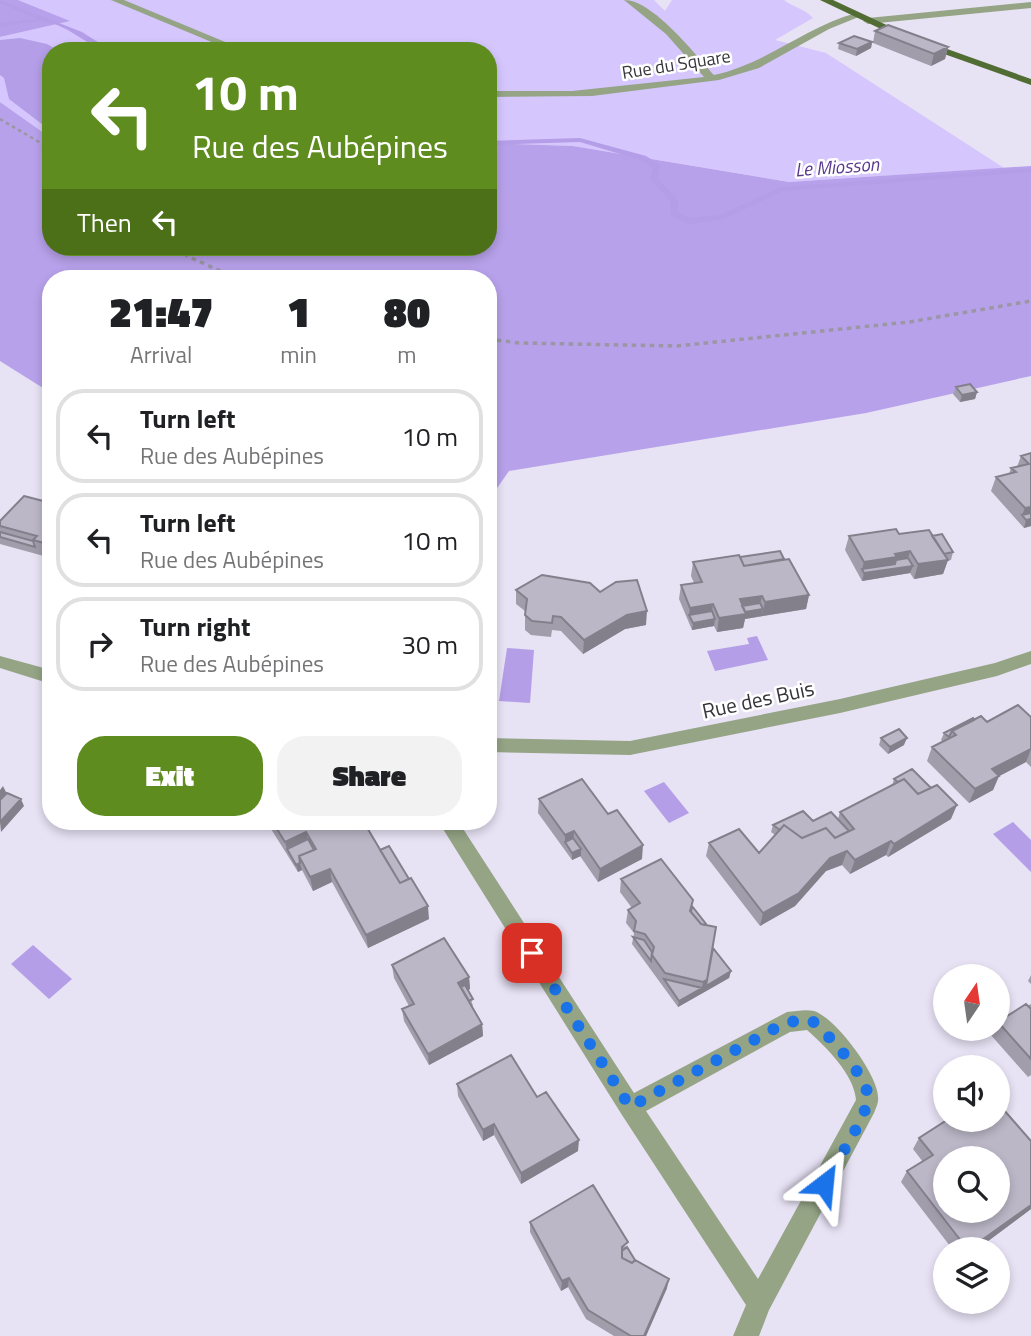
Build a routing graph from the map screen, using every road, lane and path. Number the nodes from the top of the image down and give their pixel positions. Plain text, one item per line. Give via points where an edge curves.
1 (116, 0) edge
2 (629, 0) edge
3 (824, 0) edge
4 (1031, 5) edge
5 (856, 16) junction
6 (868, 21) junction
7 (220, 42) edge
8 (711, 78) junction
9 (1031, 82) edge
10 (497, 94) edge
11 (0, 118) edge
12 (42, 144) edge
13 (187, 256) edge
14 (218, 270) edge
15 (1031, 301) edge
16 (497, 340) edge
17 (1031, 657) edge
18 (0, 662) edge
19 (42, 674) edge
20 (497, 745) edge
21 (454, 830) edge
22 (630, 1107) junction
23 (759, 1303) junction
24 (746, 1336) edge

1 - 7 street
2 - 8 street via 669,32
3 - 5 main road
4 - 6 street
5 - 6 main road
5 - 8 street, Rue du Square via 773,58
6 - 9 main road
8 - 10 street, Rue du Square via 571,95
11 - 12 path
13 - 14 path
15 - 16 path via 909,322 677,346
17 - 20 street, Rue des Buis via 853,703 630,748
18 - 19 street
21 - 22 street
22 - 23 street
22 - 23 street via 787,1022 811,1020 861,1077 868,1097 863,1113
23 - 24 street

